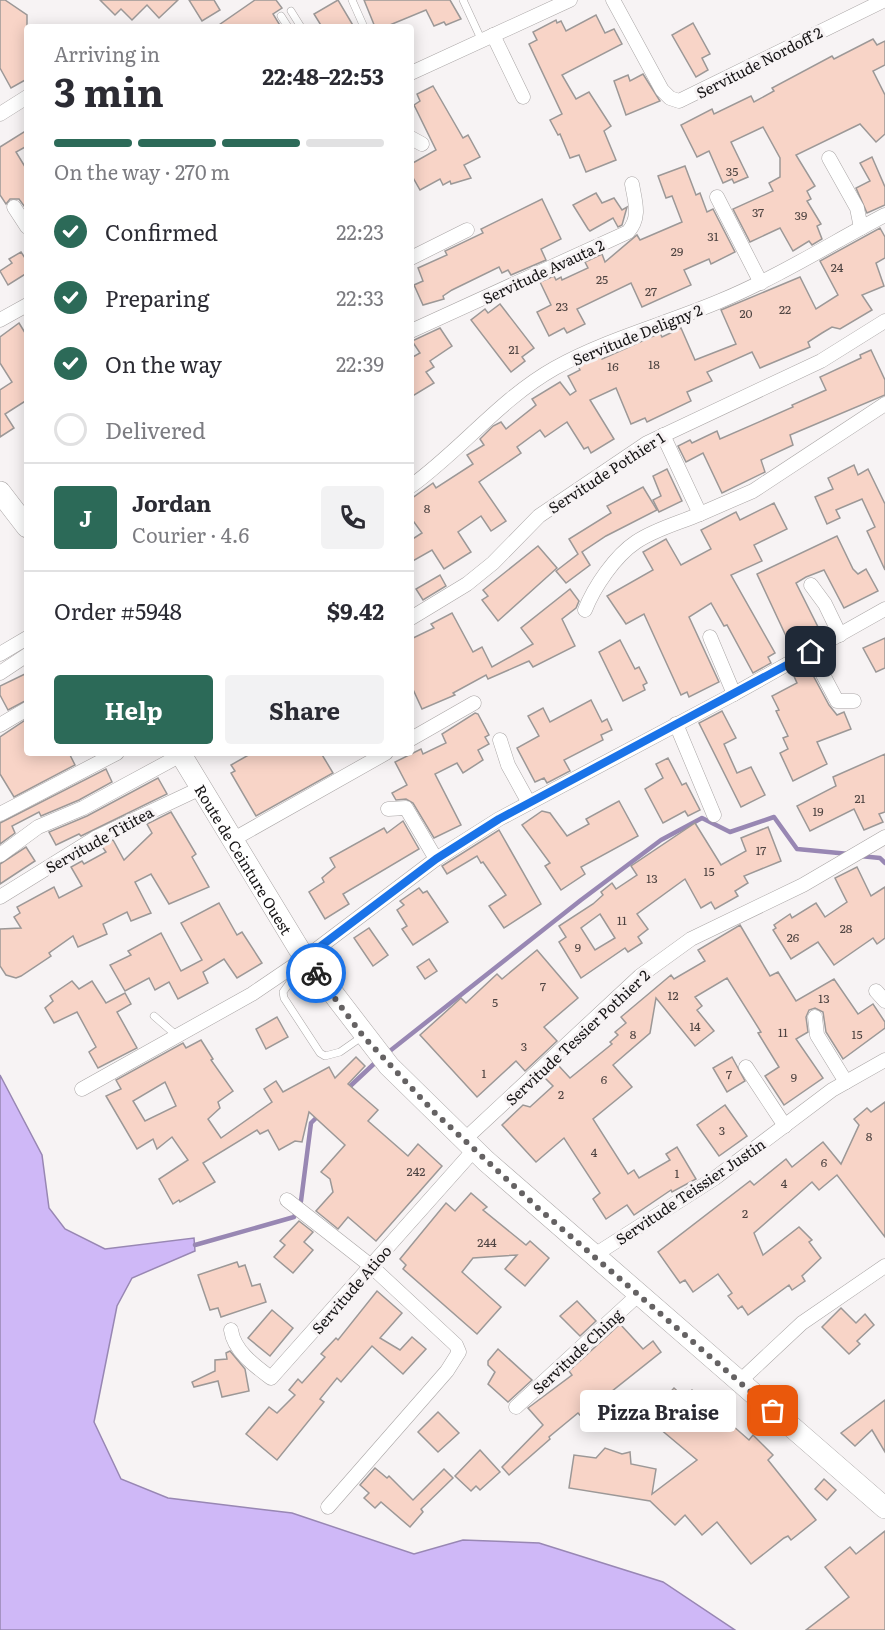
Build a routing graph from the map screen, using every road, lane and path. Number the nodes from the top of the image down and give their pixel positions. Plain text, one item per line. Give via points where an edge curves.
1 (352, 0) edge
2 (463, 0) edge
3 (570, 0) edge
4 (613, 0) edge
5 (885, 0) edge
6 (291, 11) dead end
7 (281, 16) dead end
8 (286, 24) edge
9 (299, 24) edge
10 (363, 24) edge
11 (487, 38) junction
12 (414, 72) edge
13 (523, 97) dead end
14 (24, 99) edge
15 (0, 114) edge
16 (829, 158) dead end
17 (632, 184) dead end
18 (717, 197) dead end
19 (14, 207) dead end
20 (885, 215) edge
21 (24, 222) edge
22 (861, 228) junction
23 (467, 230) dead end
24 (414, 256) edge
25 (761, 283) junction
26 (24, 306) edge
27 (2, 315) edge
28 (885, 321) edge
29 (414, 331) edge
30 (885, 404) edge
31 (663, 435) junction
32 (414, 484) edge
33 (0, 492) edge
34 (700, 514) junction
35 (24, 523) edge
36 (811, 585) dead end
37 (885, 609) edge
38 (585, 610) dead end
39 (414, 616) edge
40 (840, 635) junction
41 (710, 637) dead end
42 (24, 640) edge
43 (811, 652) junction
44 (0, 654) edge
45 (24, 658) edge
46 (0, 673) edge
47 (734, 694) junction
48 (854, 701) dead end
49 (474, 703) dead end
50 (24, 711) edge
51 (0, 724) edge
52 (676, 724) junction
53 (414, 737) edge
54 (500, 750) dead end
55 (111, 756) edge
56 (177, 756) edge
57 (182, 756) edge
58 (381, 756) edge
59 (201, 788) junction
60 (529, 803) junction
61 (388, 809) dead end
62 (0, 814) edge
63 (714, 815) dead end
64 (885, 837) edge
65 (232, 840) junction
66 (0, 855) edge
67 (436, 859) junction
68 (1, 896) edge
69 (308, 963) junction
70 (154, 1016) dead end
71 (815, 1017) dead end
72 (176, 1035) junction
73 (363, 1036) junction
74 (885, 1060) edge
75 (746, 1067) dead end
76 (846, 1082) junction
77 (82, 1089) dead end
78 (785, 1126) junction
79 (469, 1145) junction
80 (287, 1200) dead end
81 (593, 1256) junction
82 (371, 1266) junction
83 (885, 1266) edge
84 (638, 1295) junction
85 (231, 1330) dead end
86 (739, 1382) junction
87 (516, 1407) dead end
88 (884, 1504) edge
89 (328, 1507) dead end

1 - 10 lane
2 - 11 lane
3 - 11 street
4 - 5 street, Servitude Nordoff 2 via 662,90 679,101
6 - 9 lane
7 - 8 lane
11 - 12 street
11 - 13 street
14 - 15 street
16 - 22 street via 857,208
17 - 29 street, Servitude Avauta 2 via 637,213 628,232
18 - 25 street
19 - 21 street
20 - 22 street, Servitude Deligny 2
22 - 25 street, Servitude Deligny 2
23 - 24 street
25 - 32 street, Servitude Deligny 2 via 555,368 520,391
26 - 27 street
28 - 31 street, Servitude Pothier 1 via 821,361
30 - 34 street via 753,491
31 - 34 street
31 - 39 street, Servitude Pothier 1 via 539,516 467,584
33 - 35 main road
34 - 38 street via 634,543 590,598
36 - 40 street
37 - 40 street
40 - 43 street
41 - 47 street
42 - 44 street
43 - 47 street
43 - 48 street via 837,701
45 - 46 street
47 - 52 street
49 - 53 street
50 - 51 street
52 - 60 street
52 - 63 street
54 - 60 street
55 - 62 street
56 - 66 street via 83,808 38,827
57 - 59 main road, Route de Ceinture Ouest
58 - 65 street
59 - 65 main road, Route de Ceinture Ouest
59 - 68 street, Servitude Tititea via 97,837
60 - 67 street
61 - 67 street via 406,808
64 - 79 street, Servitude Tessier Pothier 2 via 803,885 691,939 648,970
65 - 69 main road, Route de Ceinture Ouest
67 - 69 street
69 - 72 street
69 - 73 main road, Route de Ceinture Ouest
69 - 73 lane via 283,992 320,1053 326,1056 340,1052
70 - 72 lane
71 - 76 street via 817,1035
72 - 77 street
73 - 79 main road, Route de Ceinture Ouest
74 - 76 street, Servitude Teissier Justin
75 - 78 street
76 - 78 street, Servitude Teissier Justin
78 - 81 street, Servitude Teissier Justin via 706,1184
79 - 81 main road, Route de Ceinture Ouest
79 - 82 street, Servitude Atioo
80 - 82 street
81 - 84 main road, Route de Ceinture Ouest
82 - 85 street, Servitude Atioo via 271,1378 241,1352
82 - 89 street via 459,1352 447,1371
83 - 86 street via 802,1323
84 - 86 main road, Route de Ceinture Ouest
84 - 87 street, Servitude Ching
86 - 88 main road, Route de Ceinture Ouest

